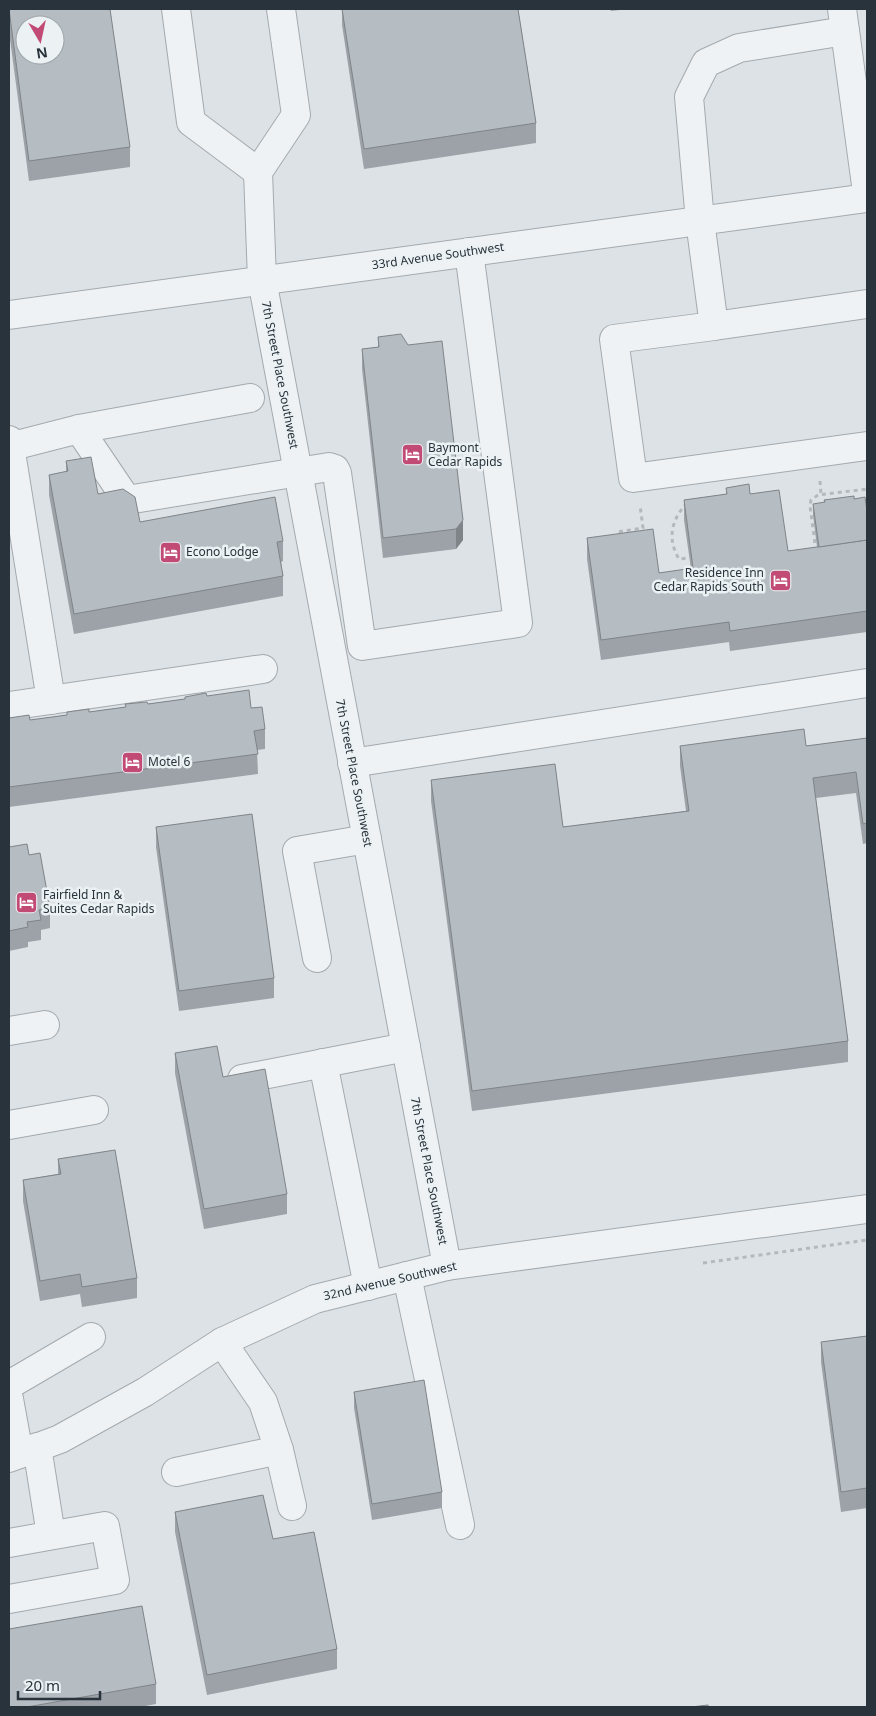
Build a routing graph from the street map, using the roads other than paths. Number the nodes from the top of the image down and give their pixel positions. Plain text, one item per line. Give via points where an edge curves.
1 (176, 9) edge
2 (281, 9) edge
3 (844, 20) edge
4 (258, 172) junction
5 (867, 192) edge
6 (867, 198) edge
7 (700, 221) junction
8 (470, 252) junction
9 (262, 280) junction
10 (867, 304) edge
11 (9, 315) edge
12 (714, 326) junction
13 (250, 398) dead end
14 (80, 429) junction
15 (9, 444) edge
16 (867, 446) edge
17 (298, 473) junction
18 (21, 588) edge
19 (263, 669) dead end
20 (867, 684) edge
21 (51, 700) junction
22 (9, 706) edge
23 (352, 763) junction
24 (367, 839) junction
25 (317, 958) dead end
26 (45, 1024) dead end
27 (9, 1031) edge
28 (406, 1047) junction
29 (323, 1063) junction
30 (242, 1079) edge
31 (94, 1110) dead end
32 (9, 1125) edge
33 (867, 1209) edge
34 (447, 1266) junction
35 (407, 1276) junction
36 (368, 1286) junction
37 (91, 1337) dead end
38 (222, 1342) junction
39 (9, 1385) edge
40 (9, 1399) edge
41 (279, 1450) junction
42 (21, 1453) edge
43 (176, 1472) dead end
44 (292, 1506) dead end
45 (460, 1525) dead end
46 (51, 1536) junction
47 (9, 1543) edge
48 (9, 1599) edge

1 - 4 street via 191,122
2 - 4 street via 296,115
3 - 5 street
3 - 7 street via 740,48 706,63 689,97
4 - 9 street, 7th Street Place Southwest
6 - 7 street, 33rd Avenue Southwest
7 - 8 street, 33rd Avenue Southwest
7 - 12 street
8 - 9 street, 33rd Avenue Southwest
8 - 17 street via 518,623 362,646 336,472 329,467
9 - 11 street, 33rd Avenue Southwest
9 - 17 street, 7th Street Place Southwest
10 - 12 street
12 - 16 street via 614,339 633,478
13 - 14 street
14 - 15 street
14 - 17 street via 127,500
15 - 18 street
17 - 23 street, 7th Street Place Southwest
18 - 21 street
19 - 21 street
20 - 23 street
21 - 22 street
23 - 24 street, 7th Street Place Southwest
24 - 25 street via 297,851
24 - 28 street, 7th Street Place Southwest
26 - 27 street
28 - 29 street
28 - 34 street, 7th Street Place Southwest
29 - 30 street
29 - 36 street
31 - 32 street
33 - 34 street, 32nd Avenue Southwest
34 - 35 street, 32nd Avenue Southwest
35 - 36 street, 32nd Avenue Southwest
35 - 45 street
36 - 38 street, 32nd Avenue Southwest via 316,1299
37 - 39 street
38 - 41 street via 263,1402
38 - 42 street, 32nd Avenue Southwest via 145,1392 60,1438
40 - 42 street
41 - 43 street
41 - 44 street
42 - 46 street
46 - 47 street
46 - 48 street via 105,1526 115,1580

